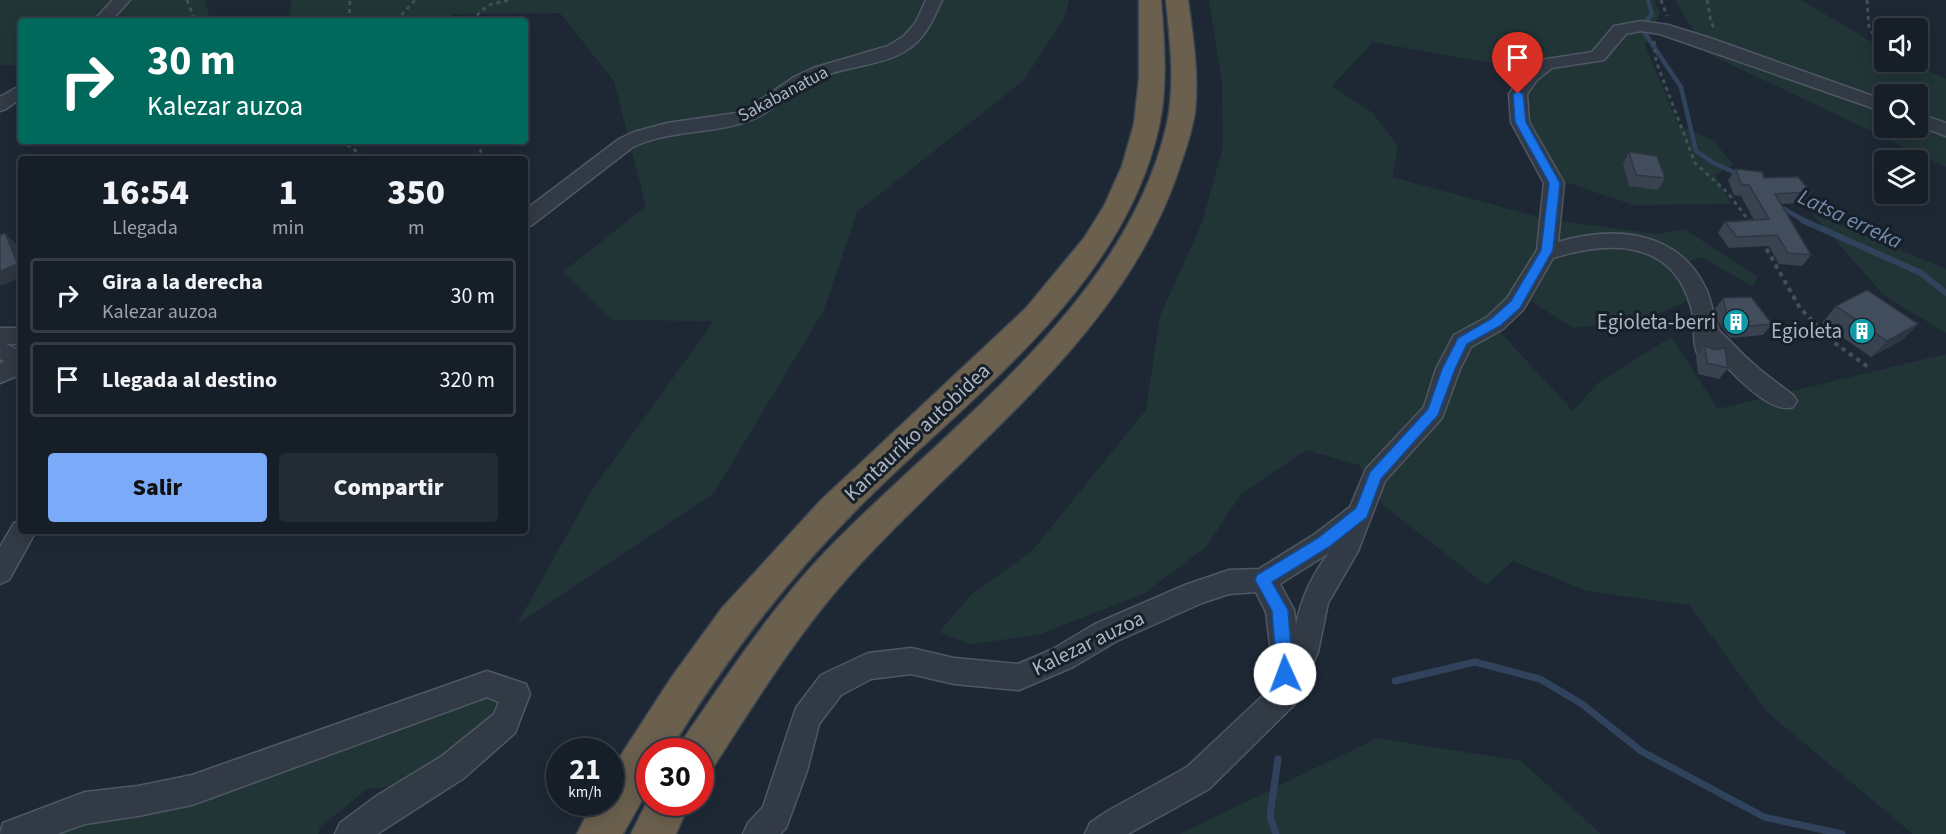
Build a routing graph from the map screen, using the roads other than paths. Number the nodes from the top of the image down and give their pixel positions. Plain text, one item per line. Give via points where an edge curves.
1 (122, 0) edge
2 (934, 0) edge
3 (1150, 0) edge
4 (1177, 0) edge
5 (104, 18) edge
6 (18, 92) edge
7 (1874, 102) edge
8 (0, 105) edge
9 (1928, 123) edge
10 (1946, 130) edge
11 (528, 218) edge
12 (1545, 254) junction
13 (0, 336) edge
14 (18, 336) edge
15 (0, 351) edge
16 (0, 374) edge
17 (1785, 401) dead end
18 (1362, 512) junction
19 (21, 534) edge
20 (2, 564) edge
21 (1263, 580) junction
22 (1285, 694) junction
23 (708, 738) edge
24 (662, 816) edge
25 (14, 834) edge
26 (351, 834) edge
27 (599, 834) edge
28 (653, 834) edge
29 (759, 834) edge
30 (1101, 834) edge

1 - 5 street
2 - 11 street, Sakabanatua via 923,25 884,56 842,65 801,81 772,103 735,120 645,133 626,142
3 - 27 highway, Kantauriko autobidea via 1153,63 1147,125 1133,172 1105,227 1065,286 1006,348 870,474 717,643 643,755
4 - 23 highway, Kantauriko autobidea via 1185,64 1179,128 1163,179 1136,238 1097,298 837,565 759,661
6 - 8 street
7 - 12 street via 1725,49 1653,28 1620,30 1598,56 1547,64 1530,76 1518,94 1520,122 1554,183
9 - 10 street
12 - 17 street via 1606,239 1664,251 1676,260 1693,285 1704,312 1707,341
12 - 18 street via 1515,304 1495,323 1462,341 1434,411 1375,476
13 - 14 street
15 - 16 street via 11,354 16,361 11,369
18 - 21 street, Kalezar auzoa via 1324,542
18 - 22 street via 1345,551 1314,603 1304,652
19 - 20 street
21 - 22 street via 1280,610
21 - 29 street, Kalezar auzoa via 1229,582 1195,593 1019,677 954,671 911,661 868,666 831,685 806,718 775,817
22 - 30 street via 1198,778
24 - 28 highway
25 - 26 street via 85,808 192,790 487,684 516,694 505,723 496,731 453,767

